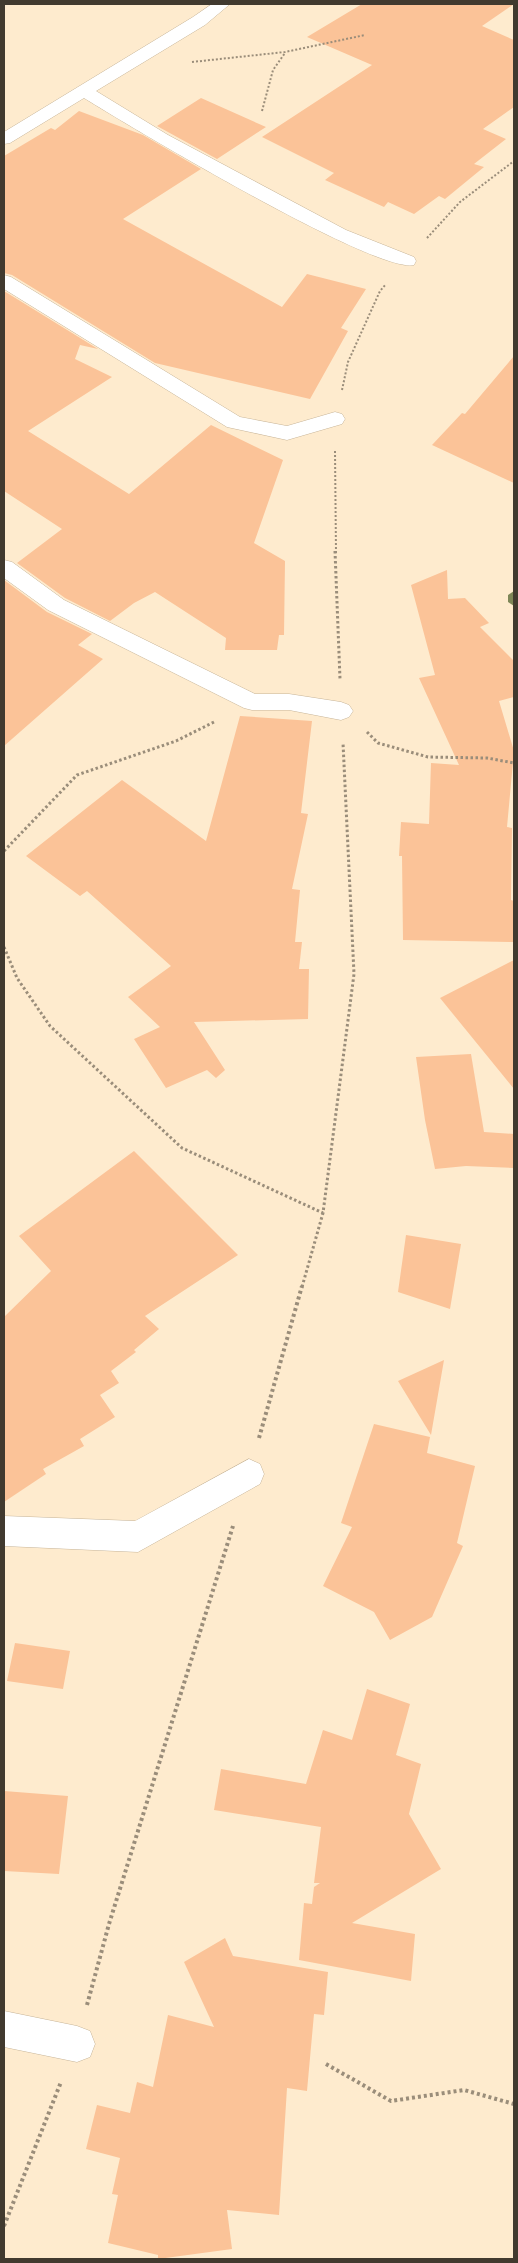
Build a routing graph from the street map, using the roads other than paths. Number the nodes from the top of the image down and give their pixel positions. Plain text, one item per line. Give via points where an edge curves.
1 (222, 4) edge
2 (84, 91) junction
3 (4, 139) edge
4 (407, 261) road end
5 (4, 281) edge
6 (336, 419) road end
7 (4, 567) edge
8 (341, 711) road end
9 (249, 1474) dead end
10 (4, 1531) edge
11 (4, 2029) edge
12 (77, 2044) dead end

1 - 2 street
2 - 3 street
2 - 4 street via 162,139 338,234
5 - 6 street via 234,422 287,433
7 - 8 street via 56,605 252,702 289,702
9 - 10 street via 138,1537
11 - 12 street

